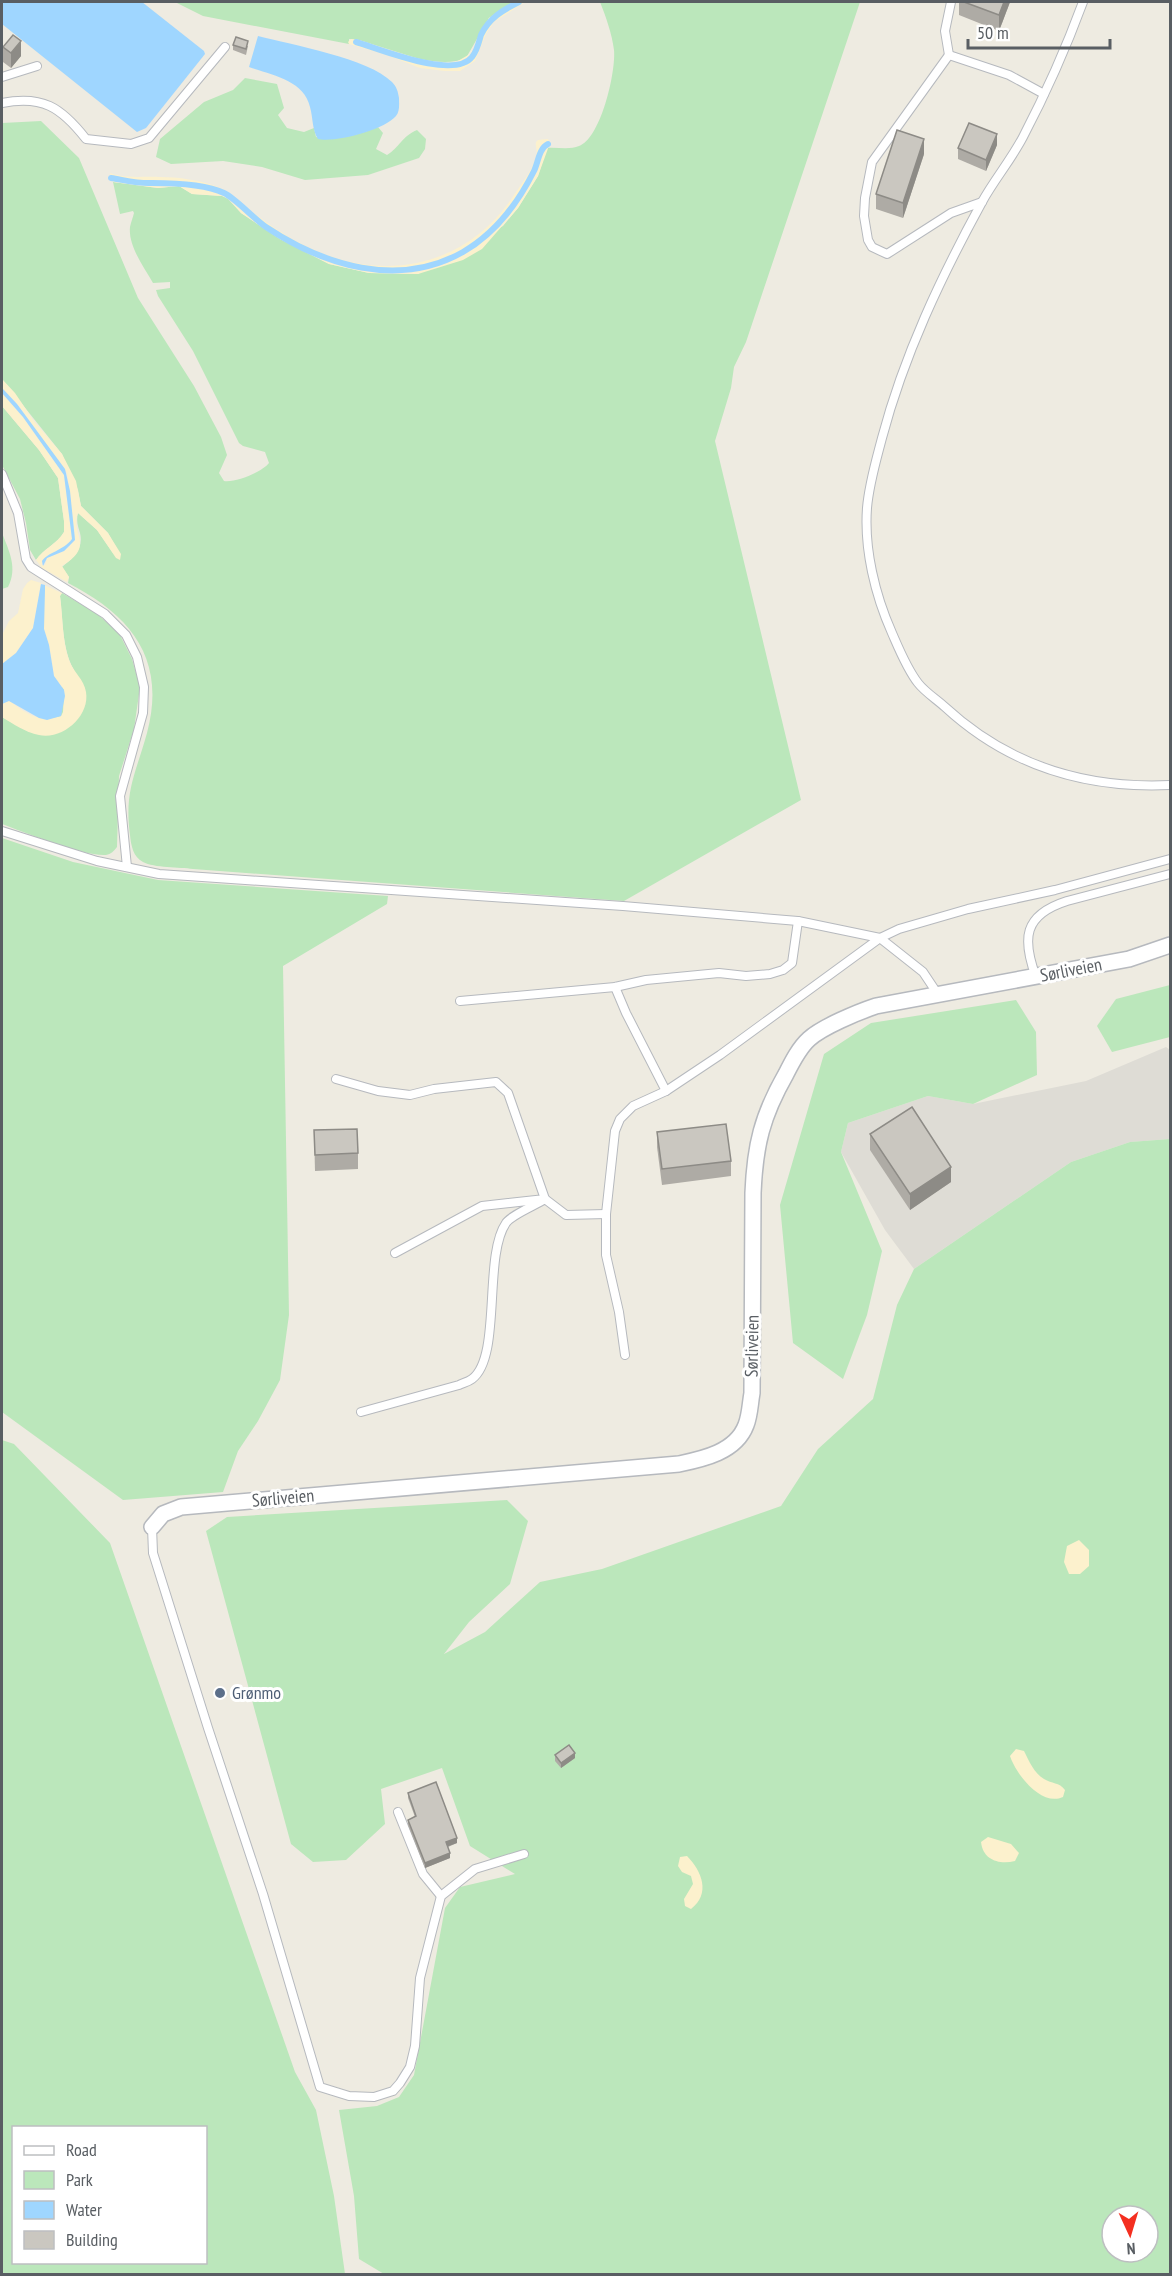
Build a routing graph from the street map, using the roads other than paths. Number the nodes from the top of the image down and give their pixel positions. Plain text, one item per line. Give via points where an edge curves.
1 (951, 2) edge
2 (1083, 2) edge
3 (225, 47) dead end
4 (949, 56) junction
5 (37, 66) dead end
6 (2, 76) edge
7 (1044, 94) junction
8 (2, 103) edge
9 (982, 202) junction
10 (2, 474) edge
11 (1170, 785) edge
12 (2, 831) edge
13 (1170, 859) edge
14 (127, 867) junction
15 (1170, 874) edge
16 (798, 921) junction
17 (880, 938) junction
18 (1170, 945) edge
19 (1036, 977) junction
20 (615, 987) junction
21 (937, 993) junction
22 (460, 1001) dead end
23 (336, 1079) dead end
24 (666, 1090) junction
25 (545, 1199) junction
26 (606, 1214) junction
27 (395, 1253) dead end
28 (625, 1355) dead end
29 (361, 1412) dead end
30 (152, 1527) joint
31 (398, 1812) dead end
32 (524, 1854) dead end
33 (441, 1896) junction

1 - 4 lane via 945,31
2 - 7 lane
3 - 8 lane via 149,138 135,144 86,139 66,116 42,102
4 - 7 lane via 1009,75
4 - 9 lane via 872,162 863,207 868,240 872,247 887,254 951,213
5 - 6 lane
7 - 9 lane via 1022,139
9 - 11 lane via 905,364 872,478 867,510 869,543 884,615 918,683 956,718 1016,757 1090,782
10 - 14 lane via 18,513 31,567 105,614 126,635 137,657 144,687 143,713 120,796
12 - 14 lane
13 - 17 lane via 968,909
14 - 16 lane via 190,877
15 - 19 lane via 1050,906 1042,912 1032,924 1027,943
16 - 17 lane
16 - 20 lane via 792,963 783,970 746,976 720,973 646,980
17 - 21 lane via 923,972
17 - 24 lane
18 - 19 street, Sørliveien via 1130,959
19 - 21 street, Sørliveien
20 - 22 lane
20 - 24 lane
21 - 30 street, Sørliveien via 876,1006 809,1038 769,1104 754,1161 752,1393 743,1432 725,1450 679,1464 181,1506 163,1514
23 - 25 lane via 410,1095 496,1082 508,1093
24 - 26 lane via 633,1107 620,1119 615,1131
25 - 26 lane via 567,1215
25 - 27 lane via 482,1206
25 - 29 lane via 506,1222 494,1268 489,1330 474,1377 459,1385
26 - 28 lane via 606,1255
30 - 33 lane via 153,1553 263,1894 320,2087 349,2096 374,2097 393,2091 407,2075 415,2046 420,1978
31 - 33 lane via 423,1874
32 - 33 lane via 475,1869

